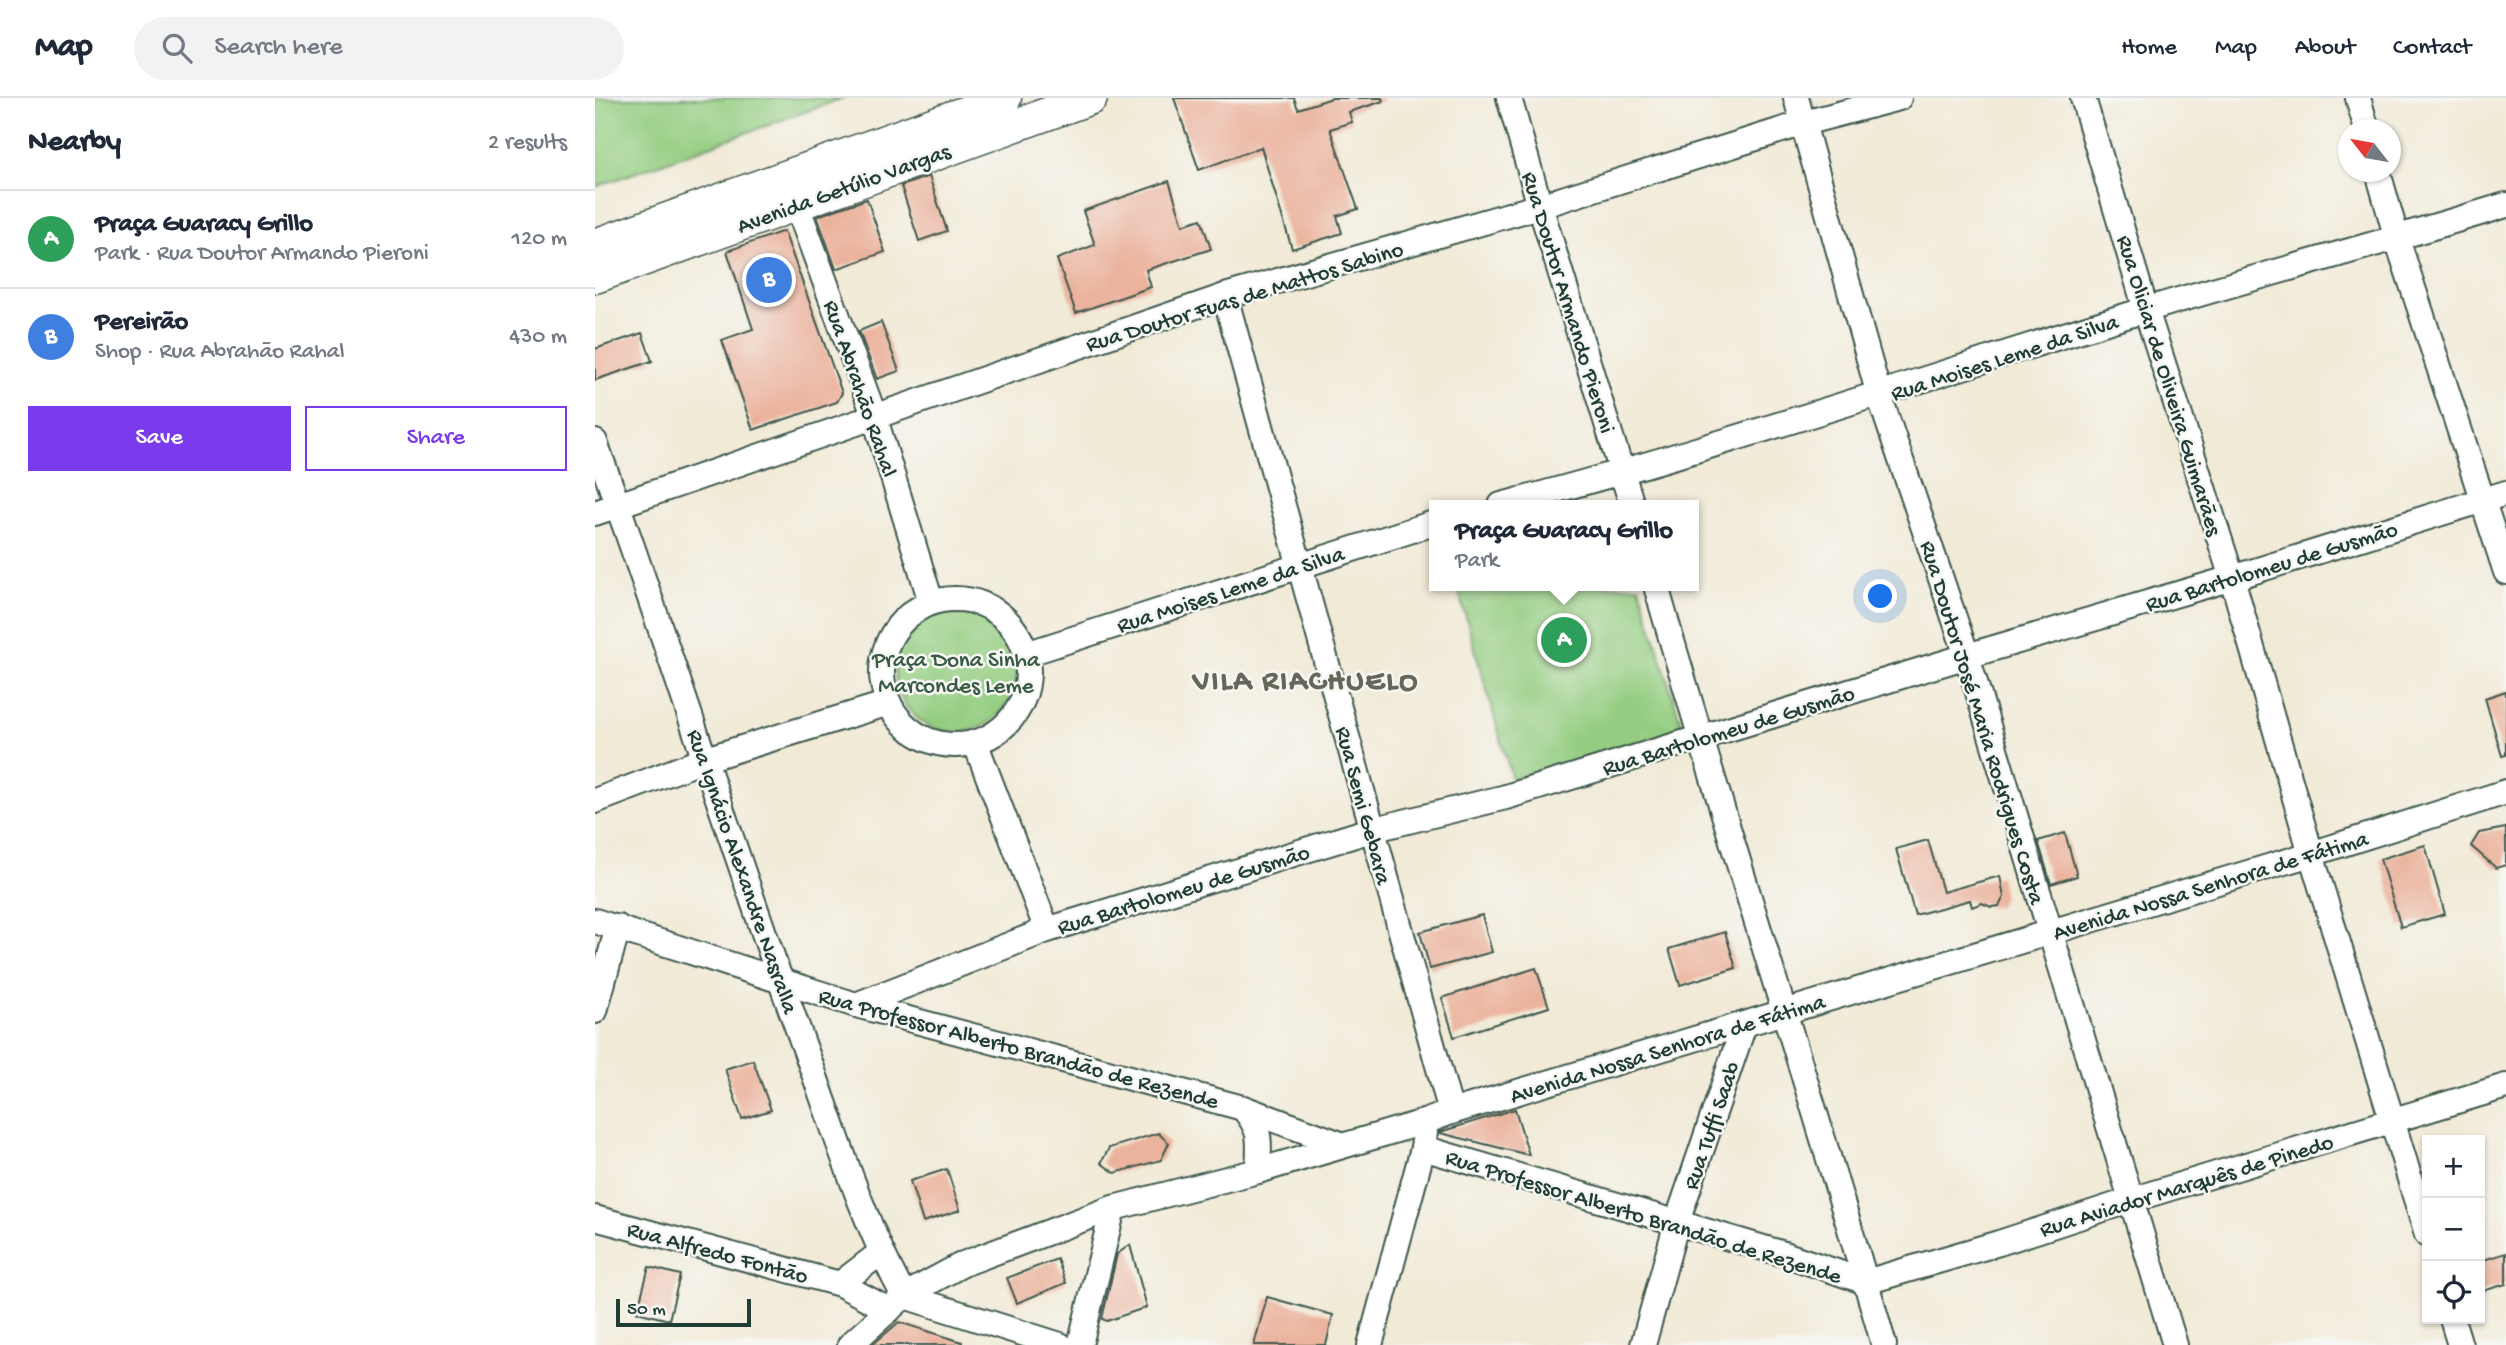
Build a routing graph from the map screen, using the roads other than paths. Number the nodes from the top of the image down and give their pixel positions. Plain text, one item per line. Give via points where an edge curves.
1 (1005, 98) edge
2 (1091, 98) edge
3 (1509, 98) edge
4 (1796, 98) edge
5 (1899, 98) edge
6 (2083, 98) edge
7 (2358, 98) edge
8 (2364, 119) edge
9 (1804, 123) junction
10 (2381, 182) edge
11 (791, 190) junction
12 (2506, 205) edge
13 (1540, 206) junction
14 (2397, 239) junction
15 (595, 245) edge
16 (595, 277) edge
17 (1225, 296) junction
18 (2146, 310) junction
19 (1879, 396) junction
20 (874, 415) junction
21 (595, 442) edge
22 (1623, 473) junction
23 (2495, 496) edge
24 (1520, 500) edge
25 (1631, 500) edge
26 (606, 508) edge
27 (1429, 525) edge
28 (1301, 565) junction
29 (2506, 572) edge
30 (2232, 578) junction
31 (1657, 591) edge
32 (931, 602) junction
33 (1026, 654) junction
34 (1967, 656) junction
35 (888, 703) junction
36 (1700, 738) junction
37 (975, 742) junction
38 (706, 759) junction
39 (2506, 792) edge
40 (595, 801) edge
41 (1371, 830) junction
42 (2311, 854) junction
43 (606, 924) edge
44 (1047, 930) junction
45 (2050, 932) junction
46 (951, 968) junction
47 (780, 980) junction
48 (856, 1005) junction
49 (595, 1011) edge
50 (1786, 1011) junction
51 (906, 1018) junction
52 (1744, 1025) junction
53 (2506, 1086) edge
54 (1243, 1108) junction
55 (1451, 1111) junction
56 (2393, 1120) junction
57 (1427, 1121) junction
58 (1343, 1145) junction
59 (1423, 1148) junction
60 (1258, 1171) junction
61 (2131, 1200) junction
62 (1113, 1208) junction
63 (595, 1218) edge
64 (2422, 1218) edge
65 (1677, 1222) junction
66 (880, 1253) junction
67 (1866, 1282) junction
68 (840, 1284) junction
69 (896, 1303) junction
70 (2454, 1324) edge
71 (850, 1345) edge
72 (1060, 1345) edge
73 (1080, 1345) edge
74 (1370, 1345) edge
75 (1643, 1345) edge
76 (1884, 1345) edge
77 (2175, 1345) edge
78 (2460, 1345) edge

1 - 11 main road, Avenida Getúlio Vargas
2 - 11 main road, Avenida Getúlio Vargas
3 - 13 street, Rua Doutor Armando Pieroni
4 - 9 street, Rua Doutor José Maria Rodrigues Costa
5 - 9 street, Rua Doutor Fuas de Mattos Sabino
6 - 18 street, Rua Oliciar de Oliveira Guimarães
7 - 8 street
9 - 13 street, Rua Doutor Fuas de Mattos Sabino
9 - 19 street, Rua Doutor José Maria Rodrigues Costa
10 - 14 street
11 - 15 main road, Avenida Getúlio Vargas
11 - 16 main road, Avenida Getúlio Vargas
11 - 20 street, Rua Abrahão Rahal
12 - 14 street, Rua Moises Leme da Silva
13 - 17 street, Rua Doutor Fuas de Mattos Sabino
13 - 22 street, Rua Doutor Armando Pieroni
14 - 18 street, Rua Moises Leme da Silva
14 - 23 street
17 - 20 street, Rua Doutor Fuas de Mattos Sabino
17 - 28 street, Rua Semi Gebara
18 - 19 street, Rua Moises Leme da Silva
18 - 30 street, Rua Oliciar de Oliveira Guimarães
19 - 22 street, Rua Moises Leme da Silva
19 - 34 street, Rua Doutor José Maria Rodrigues Costa
20 - 26 street, Rua Doutor Fuas de Mattos Sabino
20 - 32 street, Rua Abrahão Rahal
21 - 26 street, Rua Ignácio Alexandre Nasralla
22 - 24 street, Rua Moises Leme da Silva
22 - 25 street, Rua Doutor Armando Pieroni
23 - 29 street
23 - 30 street, Rua Bartolomeu de Gusmão
26 - 38 street, Rua Ignácio Alexandre Nasralla
27 - 28 street, Rua Moises Leme da Silva
28 - 33 street, Rua Moises Leme da Silva
28 - 41 street, Rua Semi Gebara
30 - 34 street, Rua Bartolomeu de Gusmão
30 - 42 street, Rua Oliciar de Oliveira Guimarães
31 - 36 street
32 - 33 street via 961,598 990,607 1013,626
32 - 35 street via 905,618 887,644 882,674
33 - 37 street via 1022,701 1003,726
34 - 36 street, Rua Bartolomeu de Gusmão
34 - 45 street, Rua Doutor José Maria Rodrigues Costa
35 - 37 street via 906,727 932,741
35 - 38 street
36 - 41 street, Rua Bartolomeu de Gusmão via 1506,797
36 - 50 street
37 - 44 street
38 - 40 street
38 - 47 street, Rua Ignácio Alexandre Nasralla
39 - 42 street, Avenida Nossa Senhora de Fátima
41 - 44 street, Rua Bartolomeu de Gusmão
41 - 55 street, Rua Semi Gebara
42 - 45 street, Avenida Nossa Senhora de Fátima
42 - 56 street, Rua Oliciar de Oliveira Guimarães
43 - 47 street, Rua Professor Alberto Brandão de Rezende
43 - 49 street
44 - 46 street, Rua Bartolomeu de Gusmão
45 - 50 street, Avenida Nossa Senhora de Fátima
45 - 61 street, Rua Doutor José Maria Rodrigues Costa
46 - 48 street, Rua Bartolomeu de Gusmão
46 - 51 street, Rua Bartolomeu de Gusmão via 917,995
47 - 48 street, Rua Professor Alberto Brandão de Rezende
47 - 66 street, Rua Ignácio Alexandre Nasralla
48 - 51 street, Rua Professor Alberto Brandão de Rezende
50 - 52 street, Avenida Nossa Senhora de Fátima
50 - 67 street
51 - 54 street, Rua Professor Alberto Brandão de Rezende
52 - 55 street, Avenida Nossa Senhora de Fátima
52 - 65 street, Rua Tuffi Saab
53 - 56 street, Rua Aviador Marquês de Pinedo
54 - 58 street, Rua Professor Alberto Brandão de Rezende
54 - 60 street, Rua Professor Alberto Brandão de Rezende via 1256,1123
55 - 57 street, Avenida Nossa Senhora de Fátima
56 - 61 street, Rua Aviador Marquês de Pinedo
56 - 64 street, Rua Oliciar de Oliveira Guimarães
57 - 58 street, Avenida Nossa Senhora de Fátima
57 - 59 street
58 - 60 street, Avenida Nossa Senhora de Fátima
59 - 65 street, Rua Professor Alberto Brandão de Rezende
59 - 74 street
60 - 62 street, Avenida Nossa Senhora de Fátima
61 - 67 street, Rua Aviador Marquês de Pinedo
61 - 77 street, Rua Doutor José Maria Rodrigues Costa
62 - 69 street, Avenida Nossa Senhora de Fátima via 963,1264
62 - 73 street
63 - 68 street, Rua Alfredo Fontão
65 - 67 street, Rua Professor Alberto Brandão de Rezende
65 - 75 street, Rua Tuffi Saab
66 - 68 street, Rua Alfredo Fontão
66 - 69 street, Rua Ignácio Alexandre Nasralla
67 - 76 street
68 - 69 street, Rua Alfredo Fontão
69 - 71 street, Avenida Nossa Senhora de Fátima
69 - 72 street, Rua Alfredo Fontão
70 - 78 street

